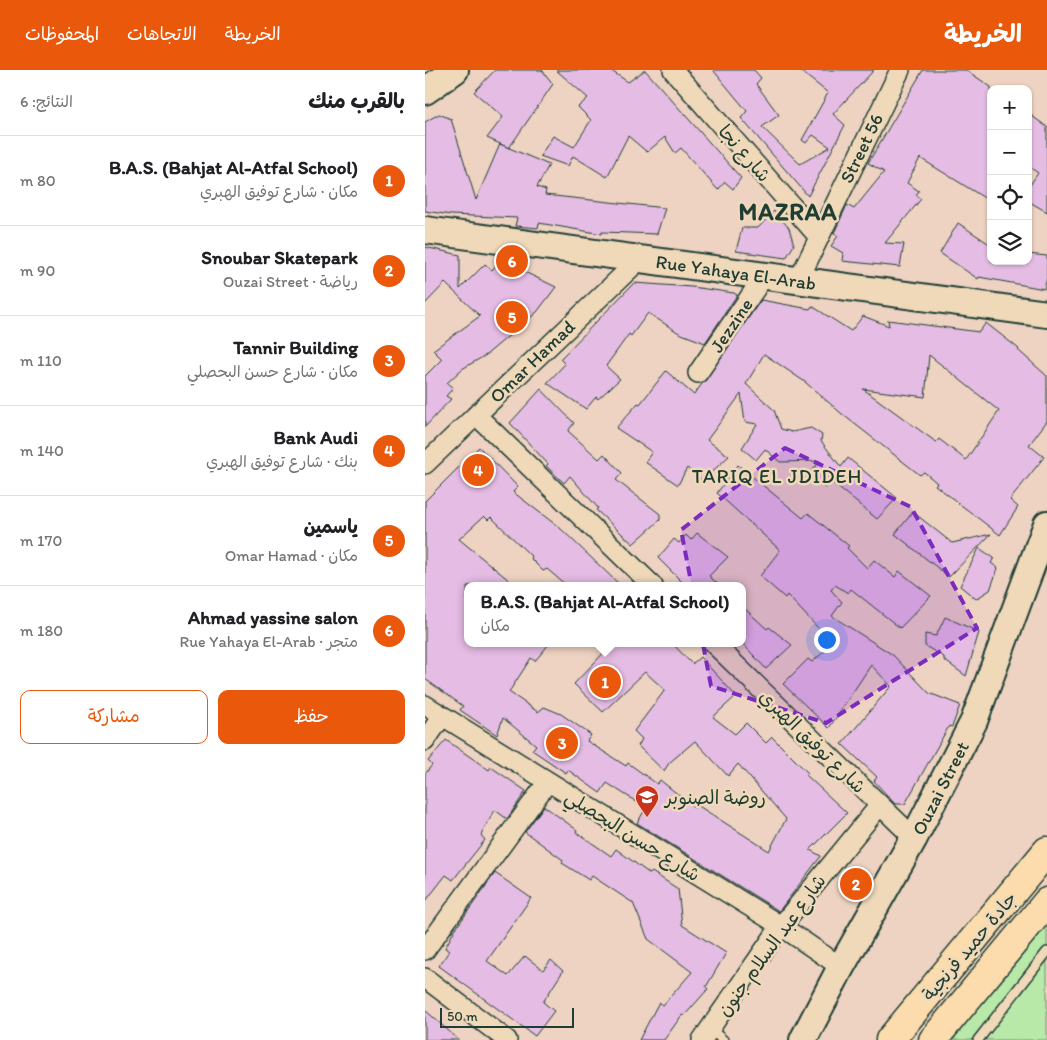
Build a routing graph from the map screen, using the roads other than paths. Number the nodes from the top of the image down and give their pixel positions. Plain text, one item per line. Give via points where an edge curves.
1 (455, 70) edge
2 (673, 70) edge
3 (900, 70) edge
4 (425, 91) edge
5 (426, 231) edge
6 (817, 236) junction
7 (640, 259) junction
8 (764, 276) junction
9 (798, 281) junction
10 (1047, 314) edge
11 (698, 373) dead end
12 (476, 415) junction
13 (425, 464) edge
14 (1047, 524) edge
15 (649, 582) edge
16 (717, 647) edge
17 (425, 705) edge
18 (442, 716) junction
19 (425, 740) edge
20 (547, 783) junction
21 (880, 805) junction
22 (915, 838) junction
23 (1047, 851) edge
24 (1047, 902) edge
25 (781, 926) junction
26 (425, 950) edge
27 (1047, 952) edge
28 (841, 967) junction
29 (425, 978) edge
30 (712, 1036) edge
31 (507, 1040) edge
32 (803, 1040) edge
33 (890, 1040) edge
34 (933, 1040) edge
35 (978, 1040) edge

1 - 4 street
2 - 6 street, شارع نجا
3 - 6 street, Street 56
5 - 7 street, Rue Yahaya El-Arab
6 - 9 street, Street 56
7 - 8 street, Rue Yahaya El-Arab
7 - 12 street, Omar Hamad
8 - 9 street, Rue Yahaya El-Arab
8 - 11 street, Jezzine
9 - 10 street, Rue Yahaya El-Arab
12 - 13 street, Omar Hamad
12 - 15 street
14 - 22 street, Ouzai Street via 974,722
16 - 21 street, شارع توفيق الهبري
17 - 18 street, شارع حسن البحصلي
18 - 19 street
18 - 20 street, شارع حسن البحصلي
20 - 25 street, شارع حسن البحصلي
20 - 26 street
21 - 22 street, شارع توفيق الهبري
21 - 25 street, شارع عبد السلام جنون
22 - 28 street, Ouzai Street
23 - 33 main road, جادة حميد فرنجية
24 - 34 main road, جادة حميد فرنجية
25 - 28 street, شارع حسن البحصلي
25 - 30 street, شارع عبد السلام جنون
27 - 35 lane
28 - 32 street, Ouzai Street
29 - 31 street

